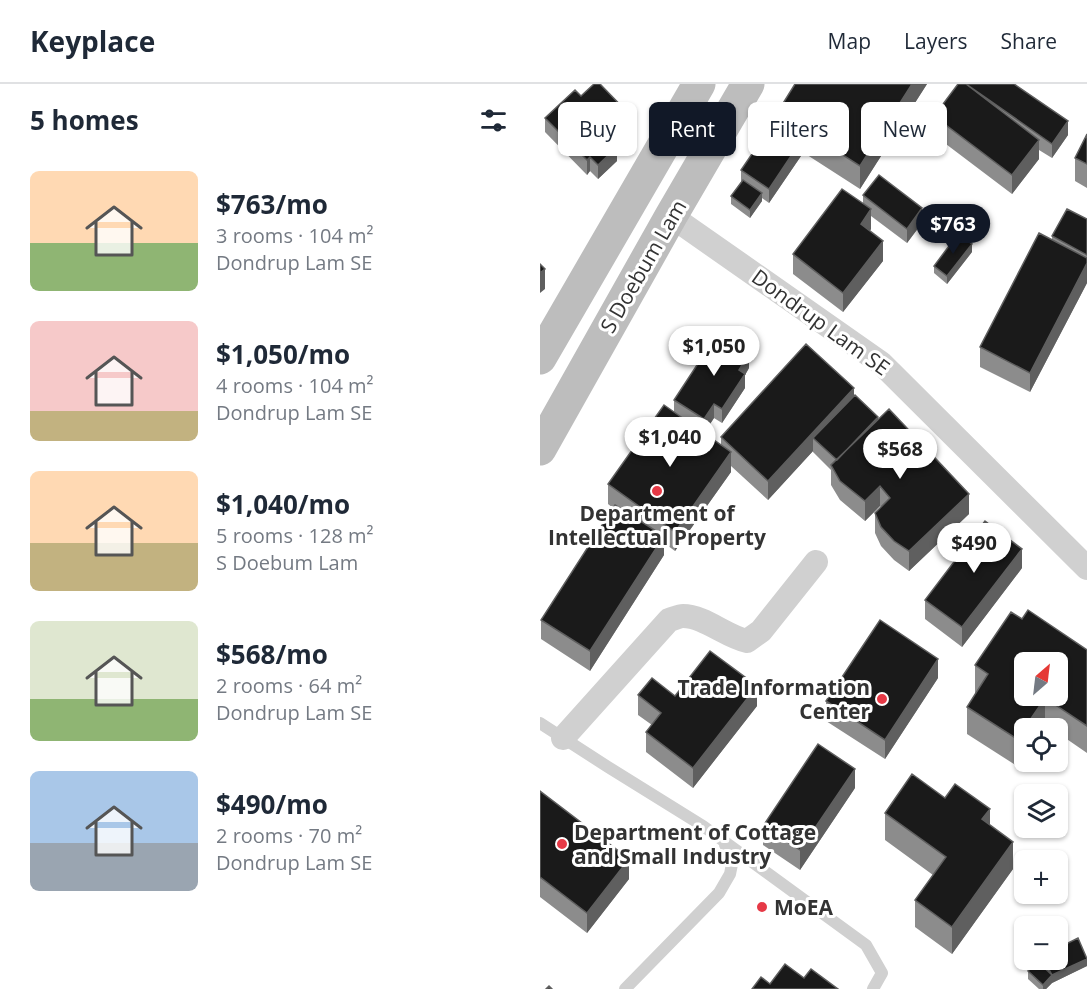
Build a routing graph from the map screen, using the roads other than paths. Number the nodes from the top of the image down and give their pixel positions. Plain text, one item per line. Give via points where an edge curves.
1 (699, 84) edge
2 (748, 84) edge
3 (671, 216) junction
4 (540, 358) edge
5 (540, 449) edge
6 (816, 562) dead end
7 (1087, 568) edge
8 (540, 723) edge
9 (563, 738) junction
10 (720, 839) junction
11 (625, 989) edge
12 (873, 989) edge

1 - 4 main road, S Doebum Lam
2 - 3 main road, S Doebum Lam
3 - 5 main road, S Doebum Lam
3 - 7 street, Dondrup Lam SE via 881,363
6 - 9 street via 761,631 747,641 684,616 669,620
8 - 9 lane
9 - 10 lane
10 - 11 lane via 730,852 732,864 718,893
10 - 12 lane via 866,945 882,973

